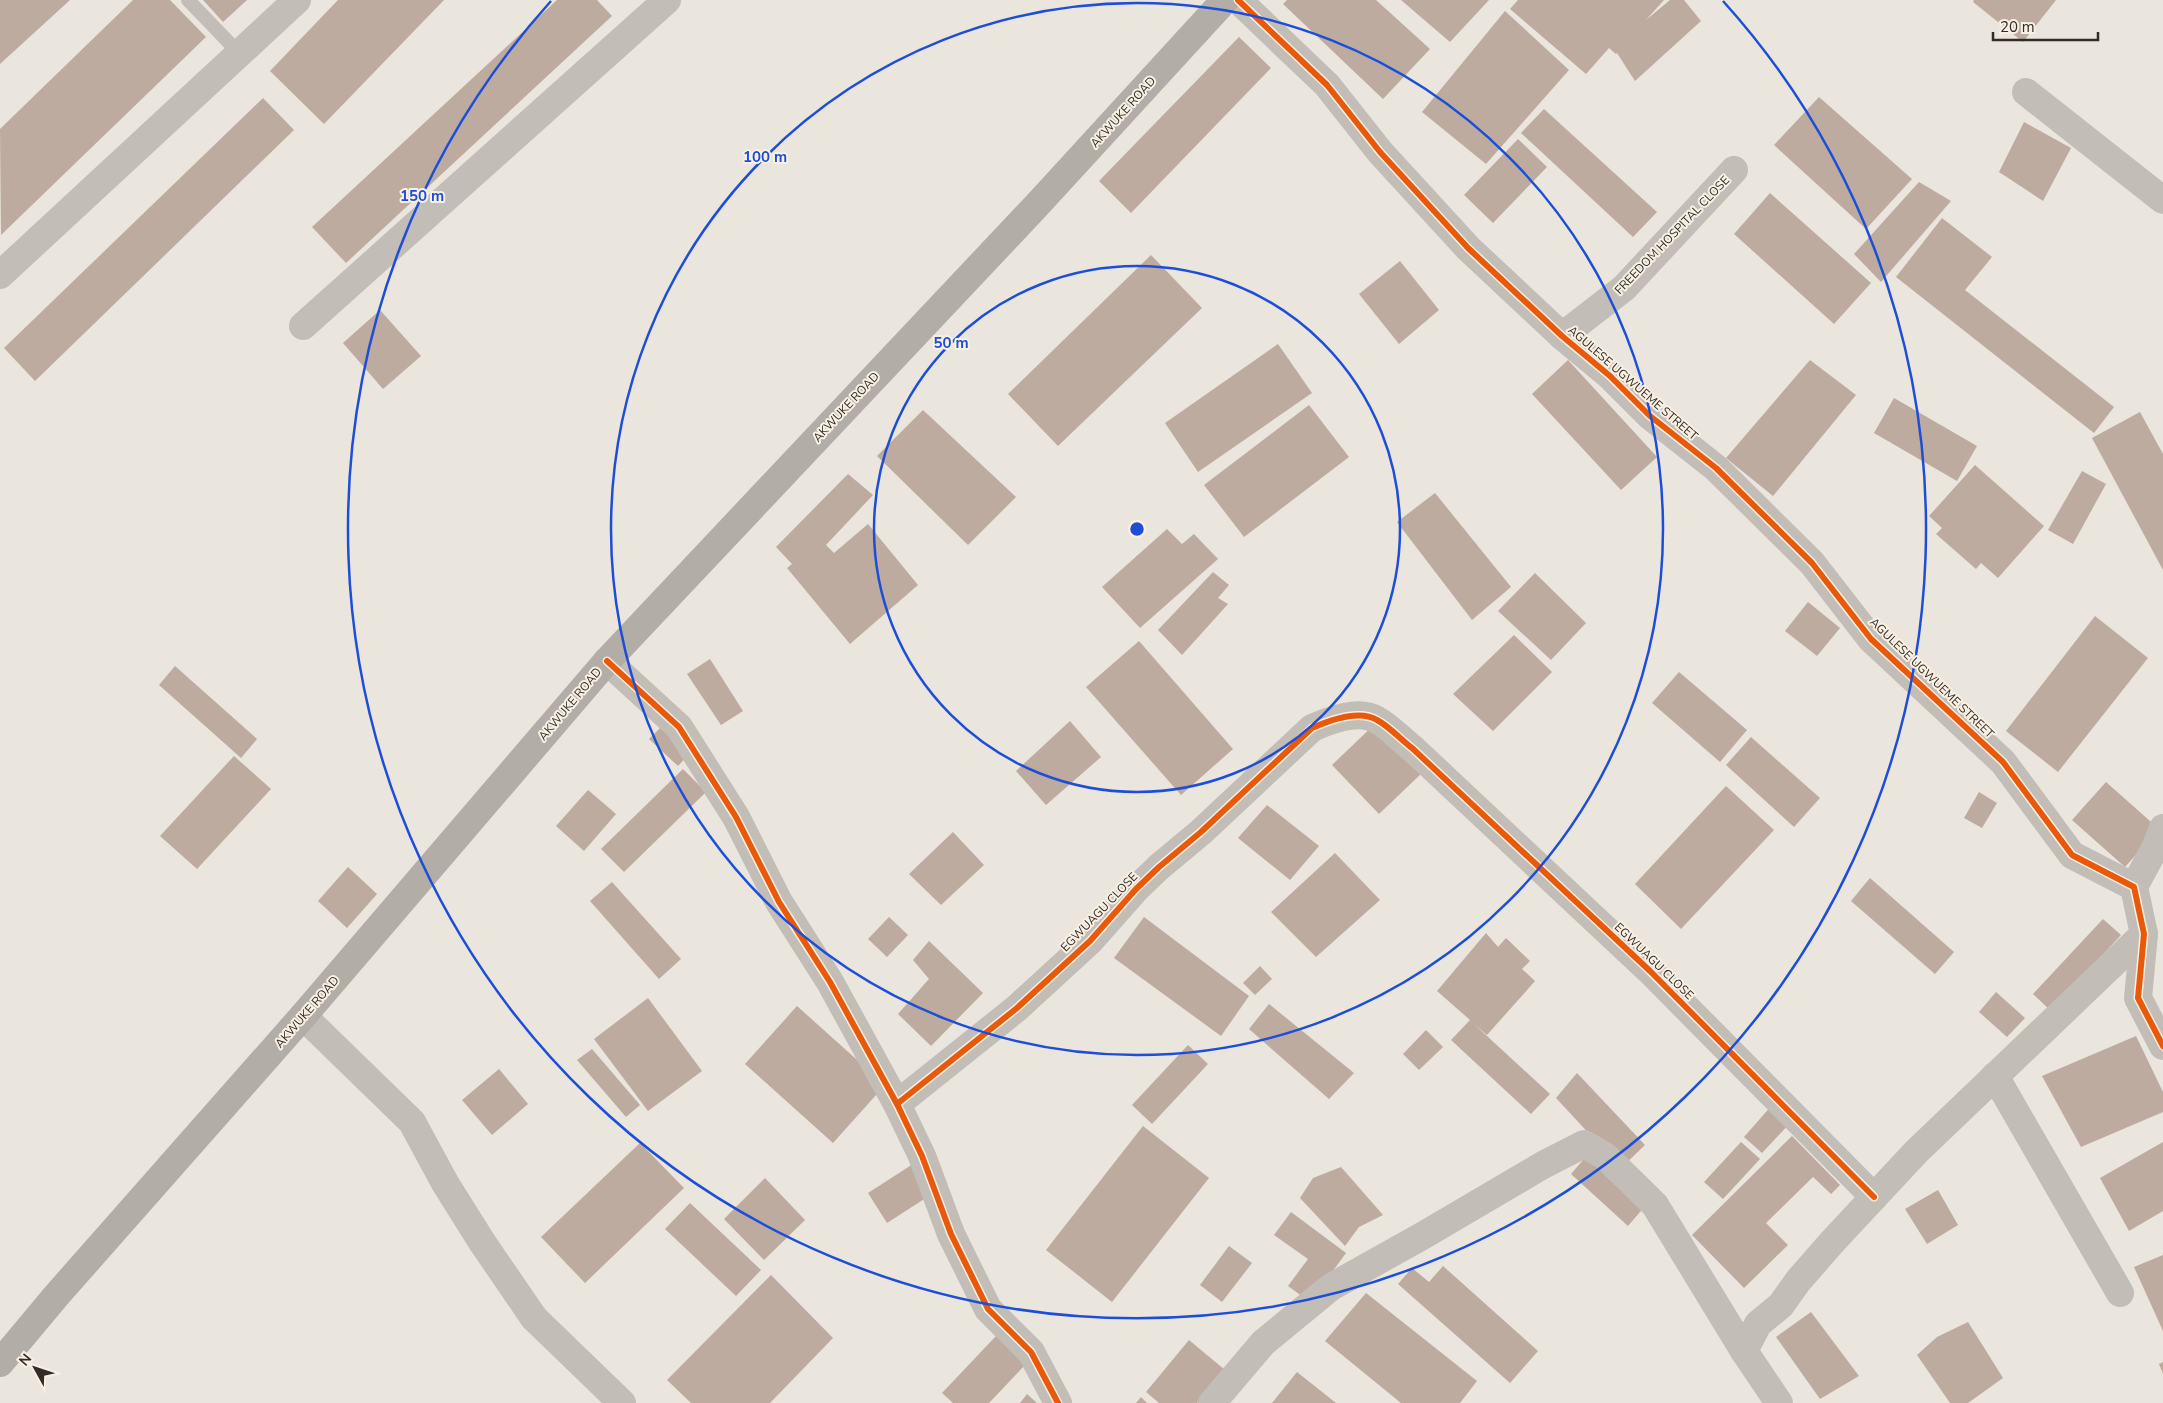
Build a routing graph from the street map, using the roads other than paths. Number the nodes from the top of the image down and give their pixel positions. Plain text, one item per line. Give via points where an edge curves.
1 (188, 0) edge
2 (297, 0) edge
3 (666, 0) edge
4 (1225, 0) edge
5 (1238, 0) edge
6 (240, 54) junction
7 (2026, 92) dead end
8 (1734, 170) dead end
9 (2163, 200) edge
10 (0, 275) edge
11 (303, 326) dead end
12 (1562, 336) junction
13 (607, 662) junction
14 (2163, 828) edge
15 (2134, 887) junction
16 (2144, 934) junction
17 (304, 1016) junction
18 (2163, 1046) edge
19 (1995, 1076) junction
20 (897, 1104) junction
21 (1874, 1197) junction
22 (2120, 1293) dead end
23 (1744, 1351) junction
24 (0, 1363) edge
25 (622, 1403) edge
26 (1058, 1403) edge
27 (1212, 1403) edge
28 (1779, 1403) edge

1 - 6 lane
2 - 6 street
3 - 11 street
4 - 13 main road, AKWUKE ROAD via 1038,204
5 - 12 street, AGULESE UGWUEME STREET via 1327,85 1380,152 1468,248
6 - 10 street
7 - 9 street
8 - 12 street, FREEDOM HOSPITAL CLOSE via 1624,288
12 - 15 street, AGULESE UGWUEME STREET via 1610,376 1650,416 1716,468 1812,563 1871,639 2003,762 2072,855
13 - 17 main road, AKWUKE ROAD
13 - 20 street via 679,727 736,817 779,902 830,982
14 - 15 street
15 - 16 street
16 - 18 street via 2138,998
16 - 19 street
17 - 24 main road, AKWUKE ROAD
17 - 25 street via 412,1122 482,1242 534,1318
19 - 21 street
19 - 22 street
20 - 21 street, EGWUAGU CLOSE via 1017,1008 1090,940 1148,878 1312,728 1335,718 1356,716 1376,719 1412,748 1650,971
20 - 26 street via 922,1156 951,1234 988,1309 1031,1352
21 - 23 street via 1798,1281 1781,1305 1758,1324
23 - 27 street via 1655,1205 1604,1156 1584,1144 1330,1287 1263,1343
23 - 28 street

